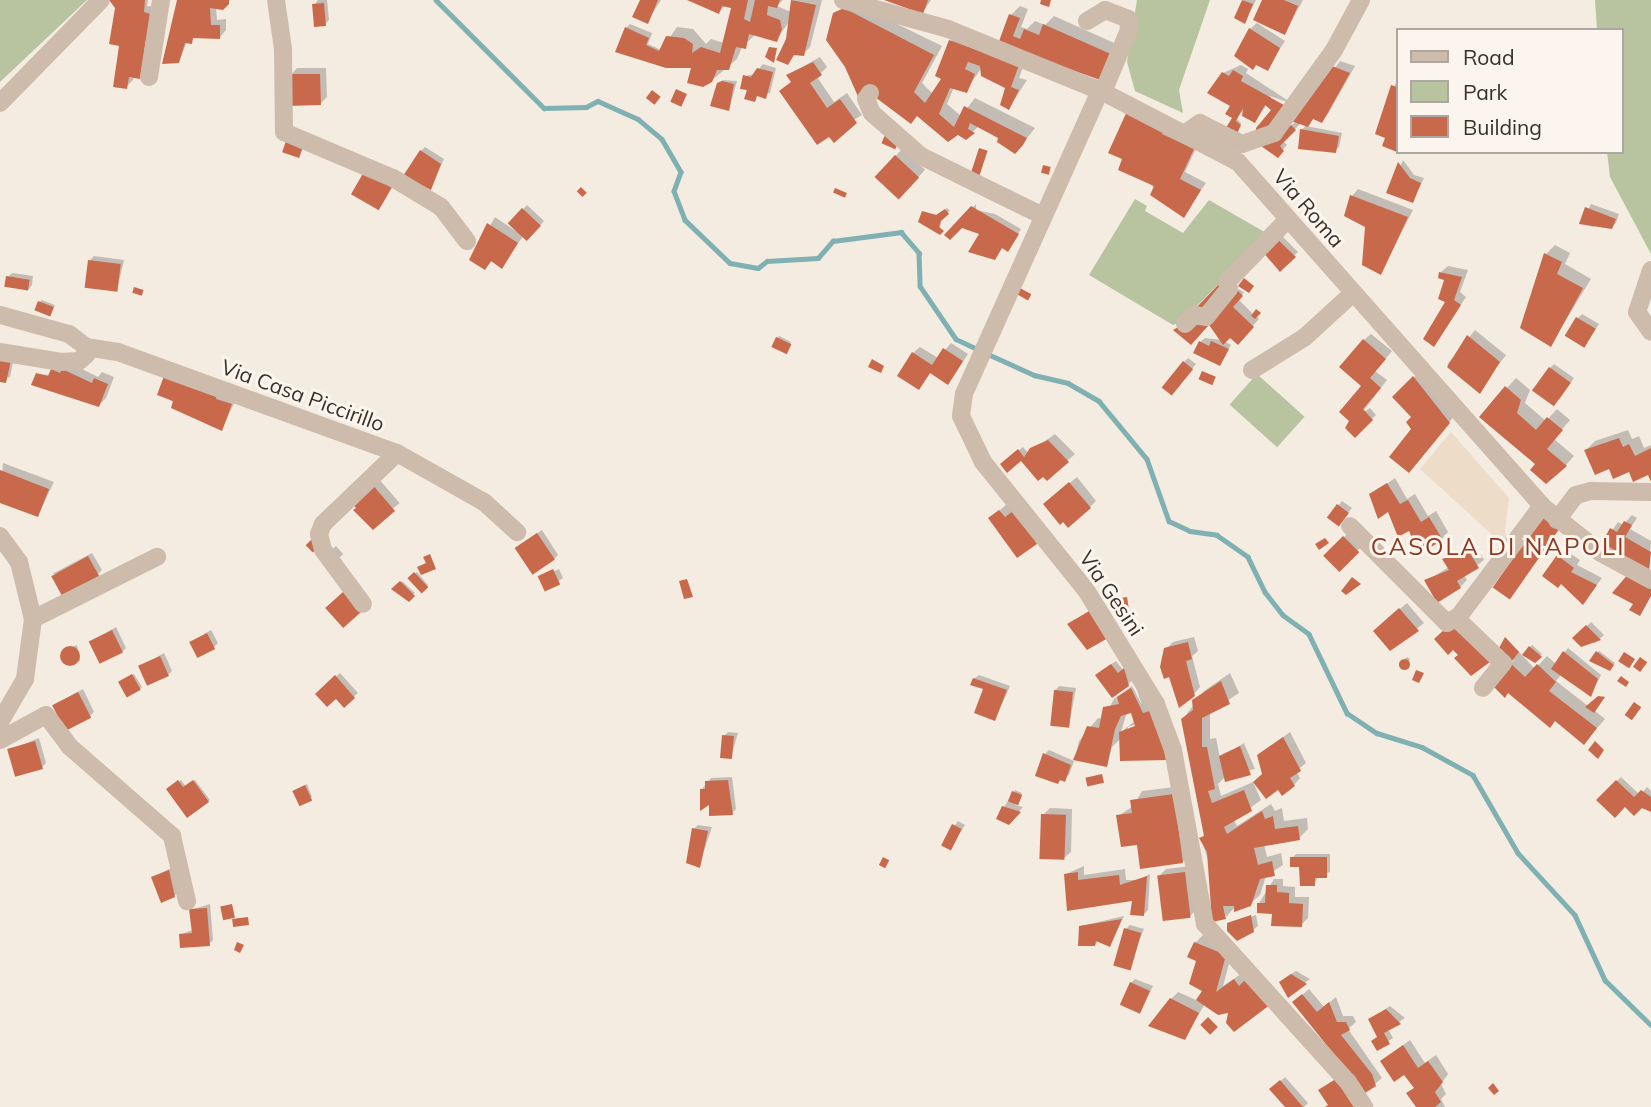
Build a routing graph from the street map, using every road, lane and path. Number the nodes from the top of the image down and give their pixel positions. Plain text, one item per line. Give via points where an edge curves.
1 (161, 0) edge
2 (276, 0) edge
3 (1361, 0) edge
4 (851, 1) edge
5 (93, 3) edge
6 (1087, 20) dead end
7 (149, 77) dead end
8 (1102, 91) junction
9 (870, 93) dead end
10 (0, 103) edge
11 (1186, 132) junction
12 (1043, 216) junction
13 (1287, 219) junction
14 (467, 241) dead end
15 (1651, 270) edge
16 (1353, 293) junction
17 (0, 315) edge
18 (1185, 324) dead end
19 (1651, 332) edge
20 (86, 347) junction
21 (0, 352) edge
22 (1252, 370) dead end
23 (397, 453) junction
24 (1651, 492) edge
25 (1542, 506) junction
26 (1556, 520) junction
27 (1350, 526) dead end
28 (517, 532) dead end
29 (0, 536) edge
30 (157, 557) dead end
31 (1651, 580) edge
32 (363, 604) dead end
33 (1456, 618) junction
34 (33, 619) junction
35 (1483, 688) dead end
36 (3, 720) edge
37 (0, 740) edge
38 (187, 901) dead end
39 (1364, 1107) edge

1 - 7 street
2 - 14 street via 283,49 284,132 355,159 405,185 441,207
3 - 11 street via 1334,50 1274,133 1242,144 1200,123
4 - 8 street, Via Roma via 948,29
5 - 10 street
6 - 8 street, Via Gesini via 1105,10 1128,19 1129,30
8 - 11 street, Via Roma
8 - 12 street, Via Gesini
9 - 12 street via 866,99 872,113 921,156
11 - 13 street, Via Roma via 1238,162
12 - 39 street, Via Gesini via 964,394 961,416 983,462 1086,590 1156,704 1173,750 1205,924 1348,1082
13 - 16 street, Via Roma
13 - 18 street via 1227,282 1229,289 1206,317 1194,315
15 - 19 street via 1637,312
16 - 22 street via 1305,337
16 - 25 street, Via Roma
17 - 20 street, Via Casa Piccirillo via 69,334
20 - 21 street via 86,355 79,361
20 - 23 street, Via Casa Piccirillo via 118,352
23 - 28 street via 484,502
23 - 32 street, Via Casa Piccirillo via 323,524 319,534 323,550
24 - 26 street via 1576,495
25 - 26 street, Via Roma
25 - 33 street
26 - 31 street, Via Roma via 1601,553
27 - 33 street via 1447,623
29 - 34 street via 19,562
30 - 34 street
33 - 35 street via 1503,663
34 - 36 street via 25,679
37 - 38 street via 46,715 69,746 172,836

